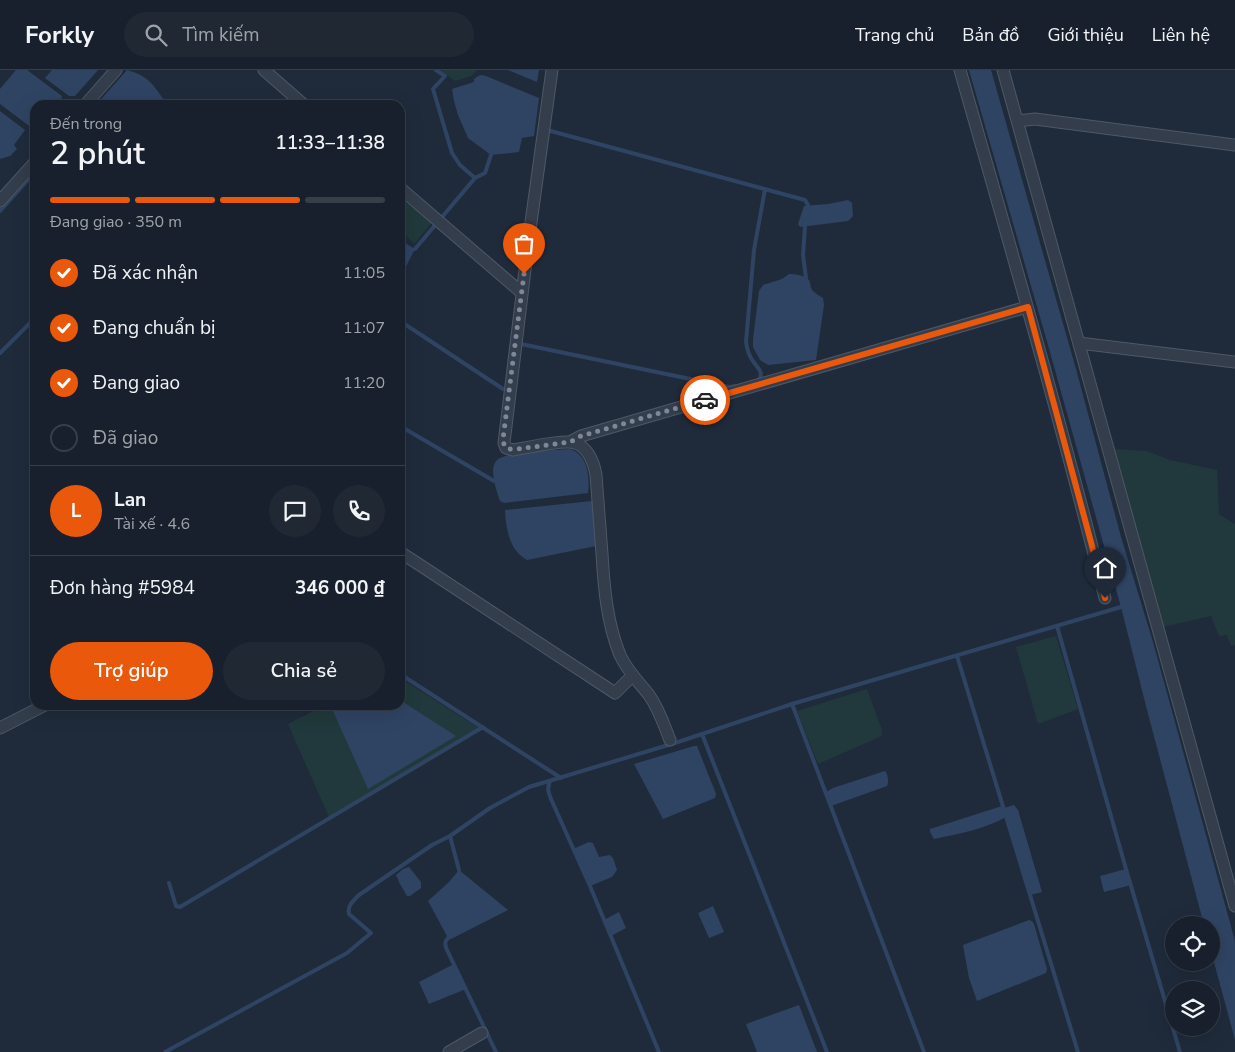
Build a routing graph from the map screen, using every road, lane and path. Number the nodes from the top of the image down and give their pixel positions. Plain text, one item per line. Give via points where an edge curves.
1 (116, 70) edge
2 (264, 70) edge
3 (552, 70) edge
4 (960, 70) edge
5 (1003, 70) edge
6 (89, 100) edge
7 (298, 100) edge
8 (1017, 121) junction
9 (1235, 145) edge
10 (30, 168) edge
11 (405, 192) edge
12 (0, 201) edge
13 (522, 293) junction
14 (1028, 307) junction
15 (1079, 343) junction
16 (1235, 362) edge
17 (570, 442) junction
18 (405, 555) edge
19 (1105, 598) dead end
20 (633, 675) junction
21 (35, 710) edge
22 (0, 728) edge
23 (670, 740) dead end
24 (1235, 906) edge
25 (482, 1033) dead end
26 (449, 1052) edge

1 - 6 street
2 - 7 street
3 - 13 street
4 - 14 street
5 - 8 street
8 - 9 street via 1035,119
8 - 15 street
10 - 12 street
11 - 13 street
13 - 17 street via 504,446 512,450
14 - 17 street via 581,436
14 - 19 street
15 - 16 street
15 - 24 street
17 - 20 street via 580,445 594,465 608,613 621,657
18 - 20 street via 615,693
20 - 23 street via 656,706
21 - 22 street
25 - 26 street

